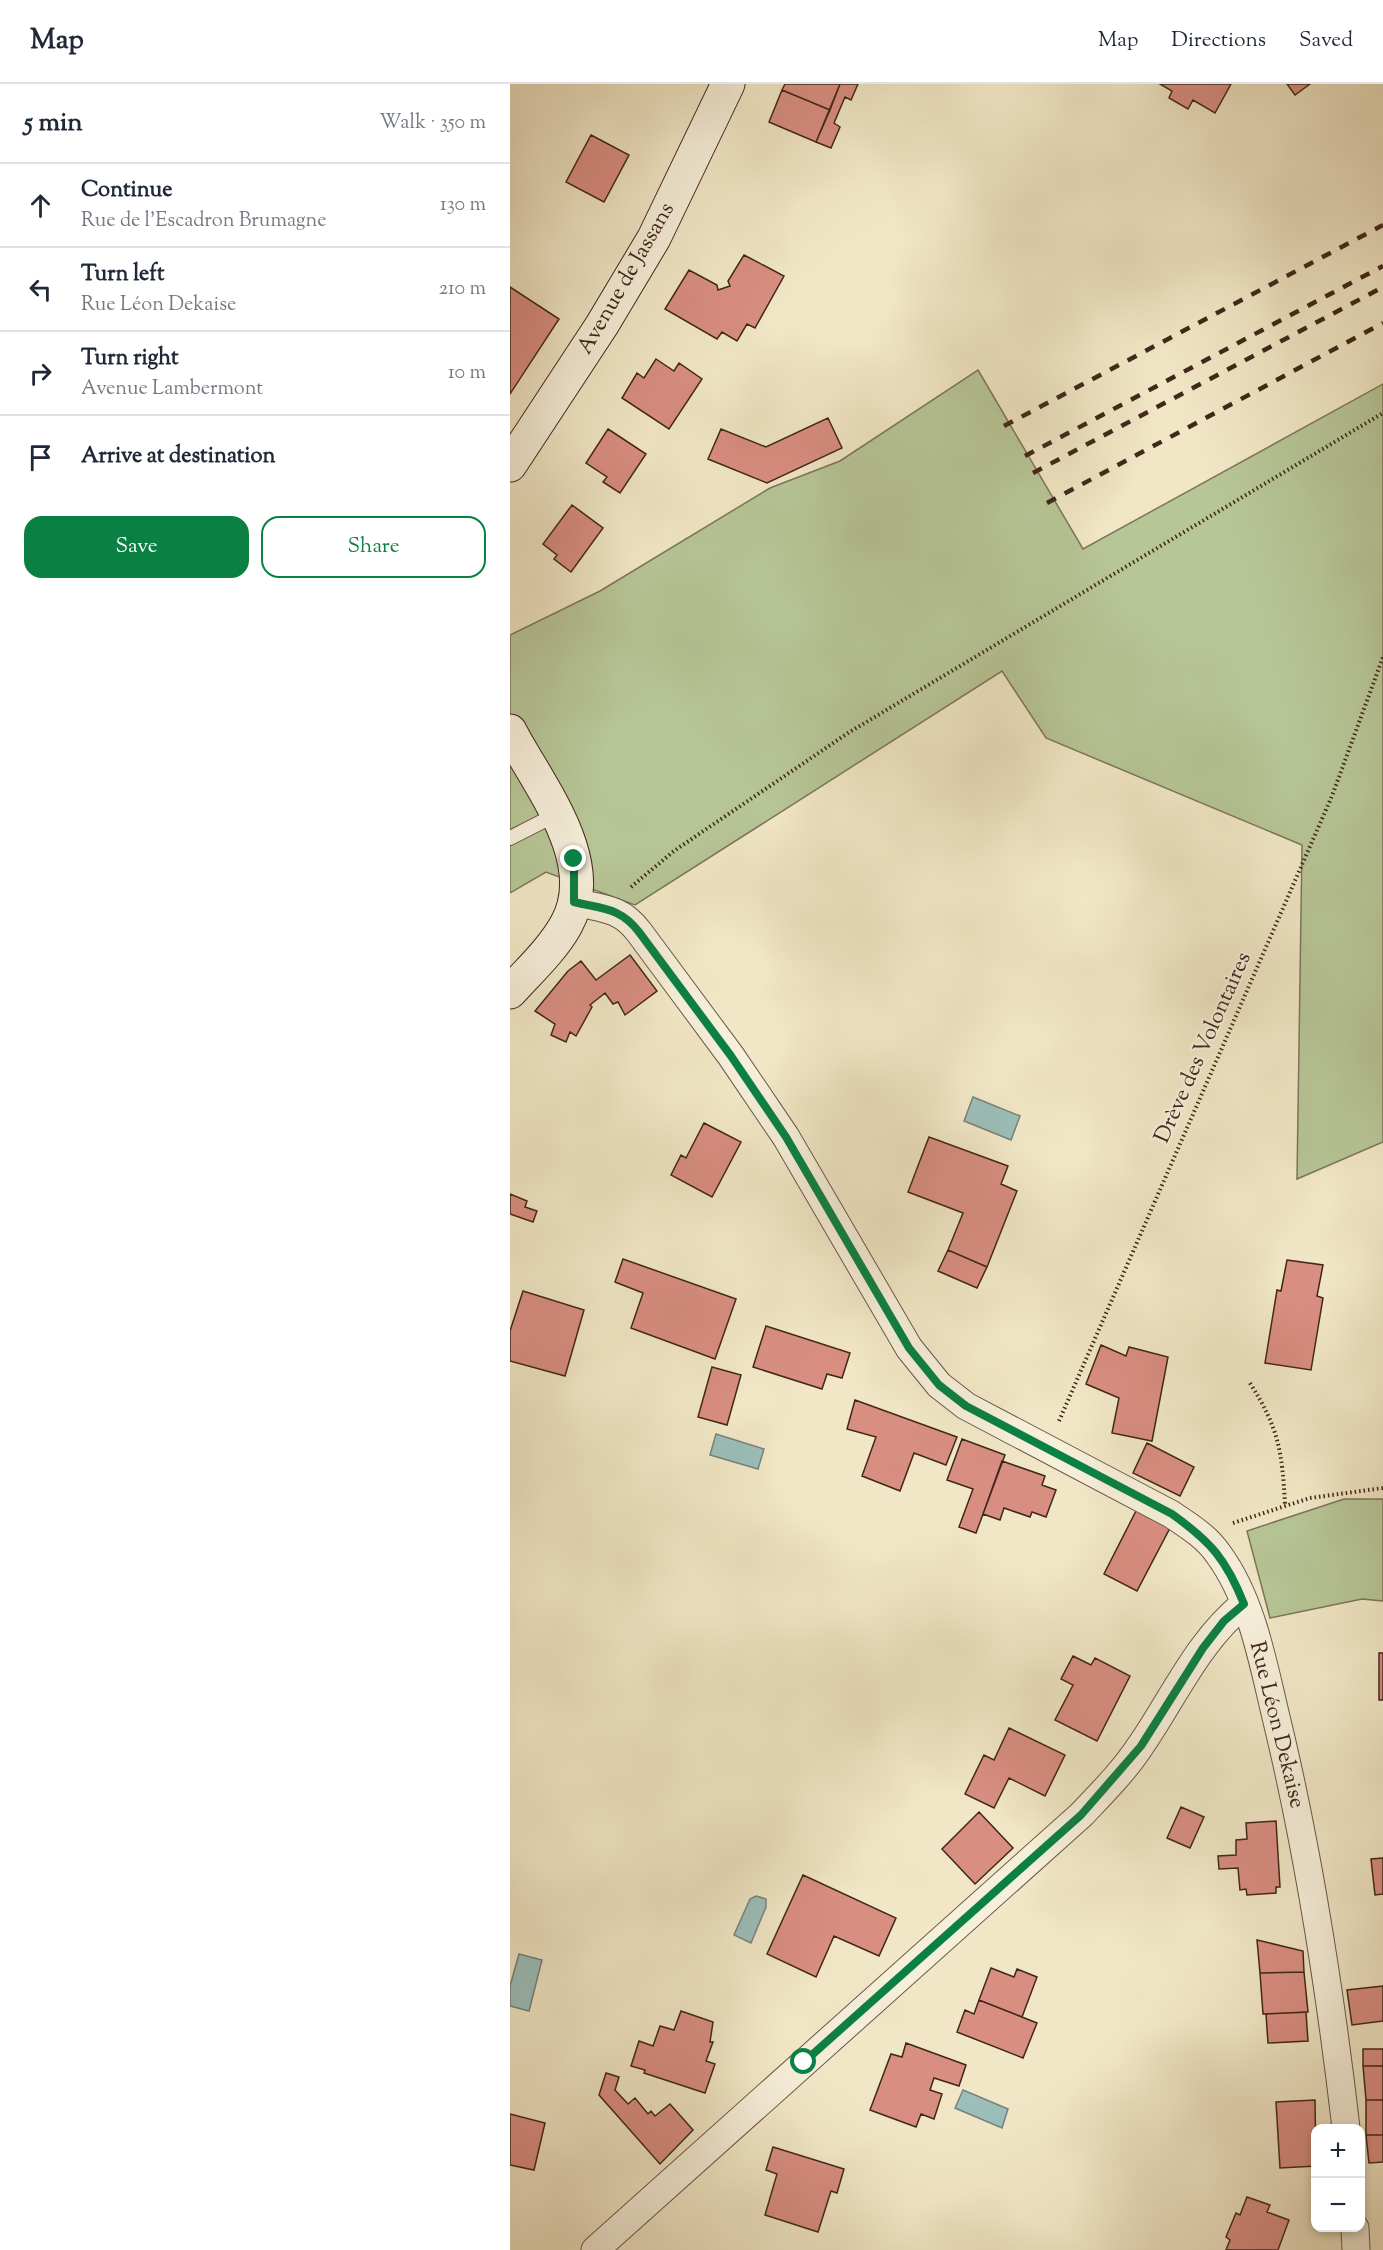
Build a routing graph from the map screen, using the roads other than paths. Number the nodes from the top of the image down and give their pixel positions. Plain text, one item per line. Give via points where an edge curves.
1 (728, 84) edge
2 (510, 465) edge
3 (510, 731) edge
4 (557, 814) junction
5 (510, 838) edge
6 (574, 902) junction
7 (510, 992) edge
8 (1244, 1604) junction
9 (1345, 2124) edge
10 (1355, 2232) edge
11 (595, 2250) edge
12 (1356, 2250) edge

1 - 2 street, Avenue de Jassans via 654,238
3 - 4 street
4 - 5 lane
4 - 6 street via 574,859
6 - 7 street via 566,925
6 - 8 street, Rue Léon Dekaise via 610,908 630,921 743,1074 811,1178 909,1348 939,1385 966,1406 1172,1514 1202,1535 1219,1554
8 - 9 street, Rue Léon Dekaise via 1266,1674 1302,1834 1325,1961
8 - 11 street via 1217,1630 1141,1746 1081,1815
10 - 12 street

